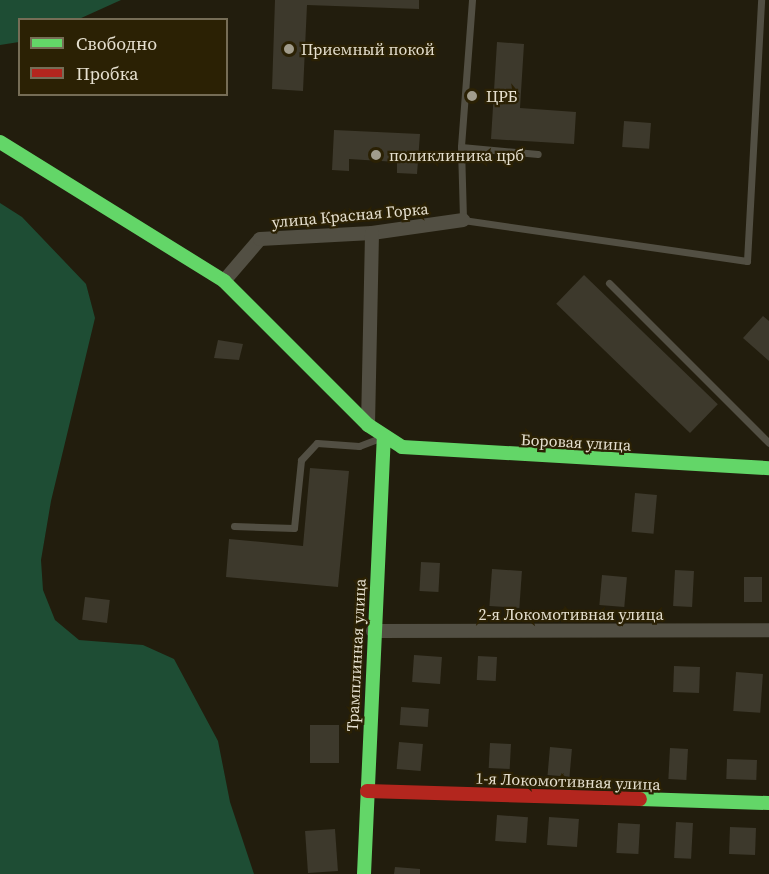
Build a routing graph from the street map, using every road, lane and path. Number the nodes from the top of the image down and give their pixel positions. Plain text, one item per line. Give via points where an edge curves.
1 (472, 0) edge
2 (760, 0) edge
3 (0, 142) edge
4 (461, 147) junction
5 (538, 154) dead end
6 (463, 220) junction
7 (372, 233) junction
8 (224, 281) junction
9 (609, 284) dead end
10 (368, 424) junction
11 (384, 437) junction
12 (769, 443) edge
13 (769, 468) edge
14 (234, 526) dead end
15 (769, 630) edge
16 (373, 631) junction
17 (367, 791) junction
18 (769, 803) edge
19 (364, 874) edge

1 - 4 lane
2 - 6 lane via 747,261
3 - 8 street, Боровая улица
4 - 5 lane
4 - 6 lane
6 - 7 street, улица Красная Горка
7 - 8 street, улица Красная Горка via 260,239
7 - 10 street
8 - 10 street, Боровая улица
9 - 12 lane
10 - 11 street, Боровая улица
11 - 13 street, Боровая улица via 402,447 424,451
11 - 14 lane via 359,446 316,443 301,460 294,528
11 - 16 street, Трамплинная улица
15 - 16 street, 2-я Локомотивная улица
16 - 17 street, Трамплинная улица
17 - 18 street, 1-я Локомотивная улица
17 - 19 street, Трамплинная улица

